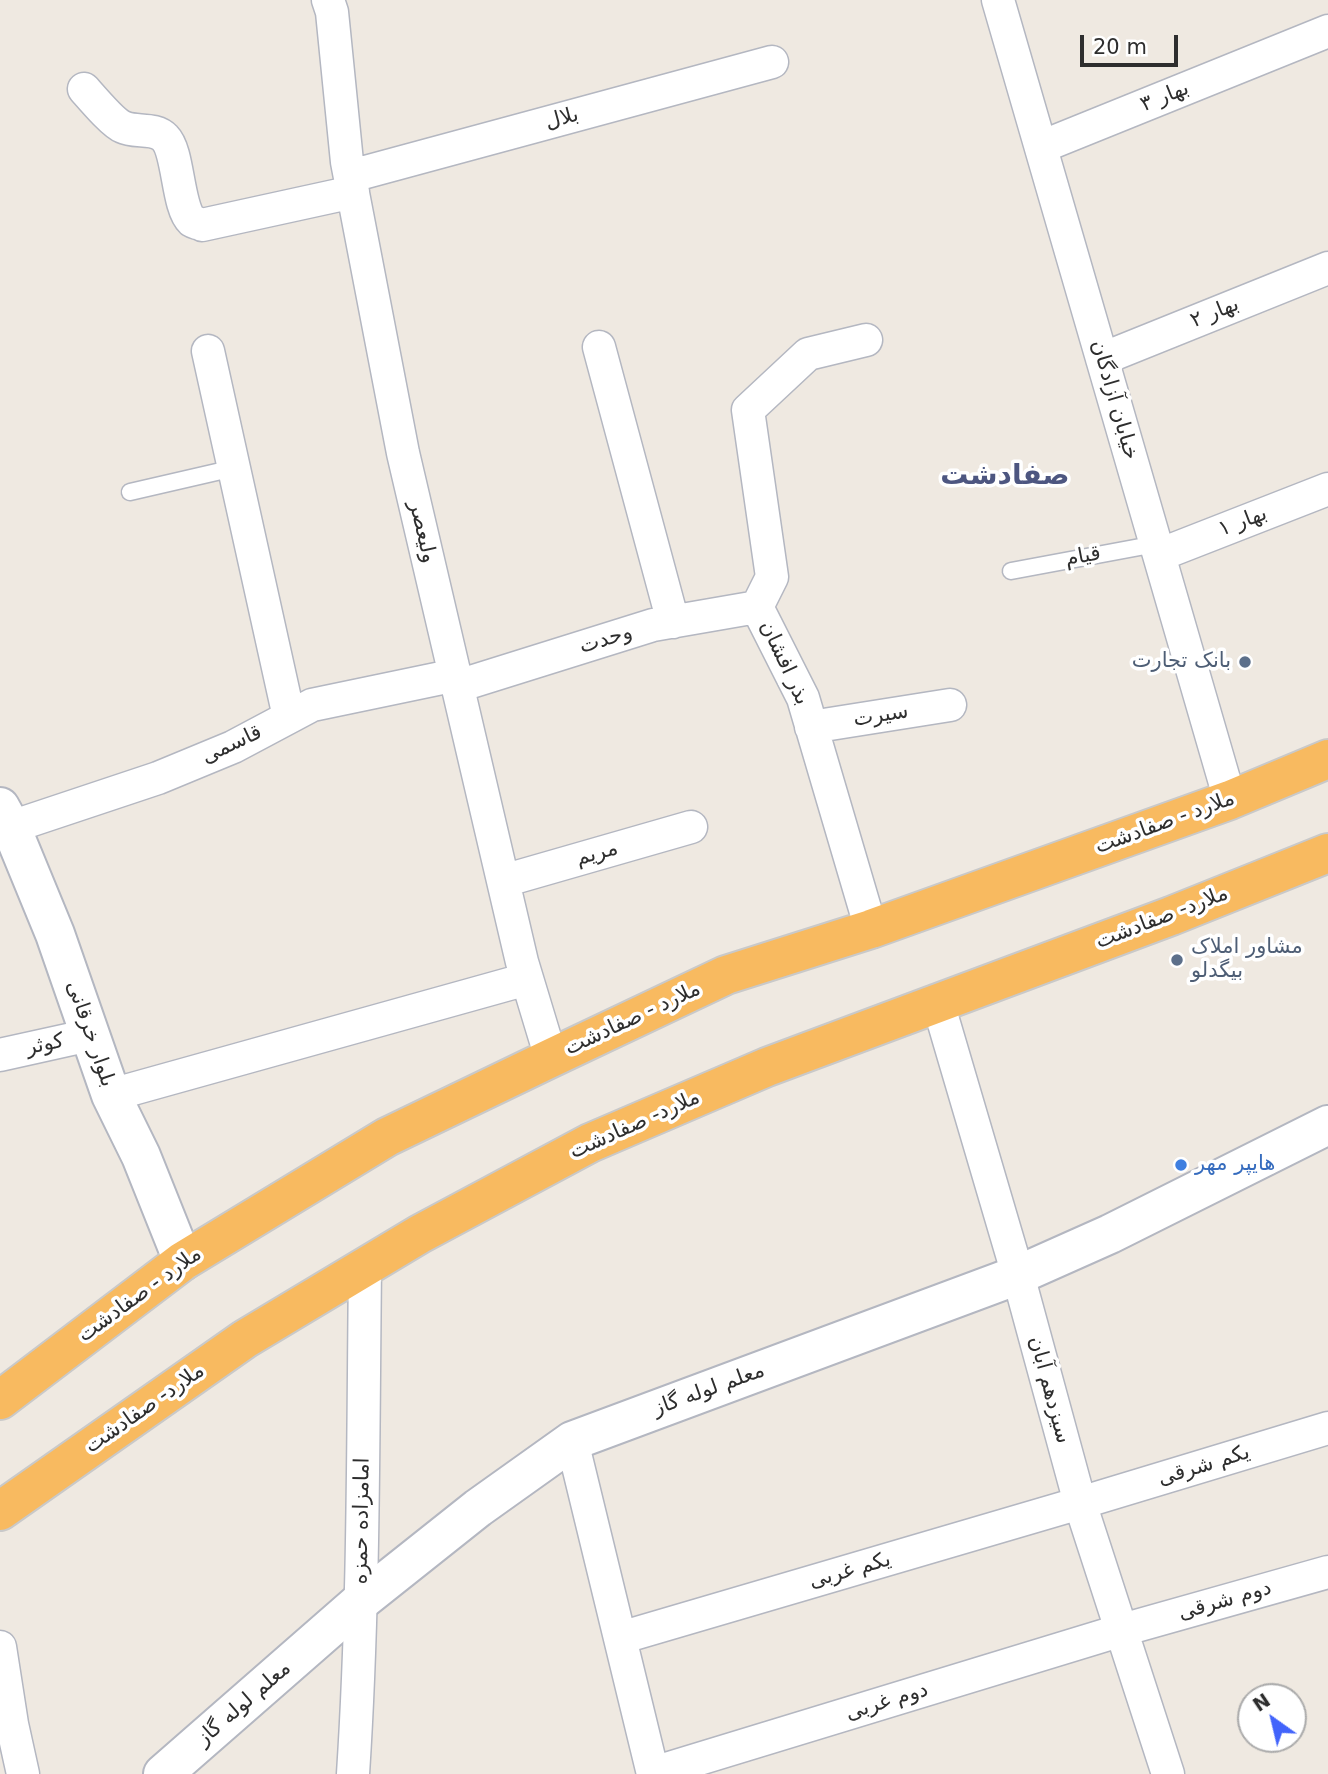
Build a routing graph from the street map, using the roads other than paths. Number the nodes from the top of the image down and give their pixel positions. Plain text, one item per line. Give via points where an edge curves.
1 (328, 0) edge
2 (998, 0) edge
3 (1328, 31) edge
4 (772, 62) dead end
5 (84, 89) dead end
6 (1041, 147) junction
7 (352, 184) junction
8 (1328, 268) edge
9 (866, 340) dead end
10 (599, 347) dead end
11 (208, 351) dead end
12 (1102, 359) junction
13 (234, 468) junction
14 (1328, 489) edge
15 (130, 492) dead end
16 (1157, 550) junction
17 (1011, 571) dead end
18 (757, 607) junction
19 (673, 622) junction
20 (457, 680) junction
21 (950, 705) dead end
22 (289, 717) junction
23 (811, 727) junction
24 (1328, 759) edge
25 (1230, 800) junction
26 (5, 817) edge
27 (691, 827) dead end
28 (1328, 853) edge
29 (503, 881) junction
30 (871, 929) junction
31 (527, 979) junction
32 (938, 1003) junction
33 (90, 1035) junction
34 (0, 1055) edge
35 (551, 1058) junction
36 (111, 1095) junction
37 (1328, 1125) edge
38 (183, 1261) junction
39 (365, 1267) junction
40 (1018, 1275) junction
41 (0, 1400) edge
42 (1328, 1428) edge
43 (572, 1441) junction
44 (1080, 1503) junction
45 (0, 1511) edge
46 (1328, 1572) edge
47 (361, 1601) junction
48 (1122, 1630) junction
49 (620, 1638) junction
50 (0, 1647) edge
51 (653, 1773) edge
52 (23, 1774) edge
53 (163, 1774) edge
54 (352, 1774) edge
55 (1168, 1774) edge

1 - 7 street, ولیعصر
2 - 6 street, خیابان آزادگان
3 - 6 street, بهار ۳
4 - 7 street, بلال
5 - 7 street, بلال via 123,127 165,137 185,208 192,221 202,225
6 - 12 street, خیابان آزادگان
7 - 20 street, ولیعصر via 403,453
8 - 12 street, بهار ۲
9 - 18 street, بذر افشان via 808,354 748,410 772,577
10 - 19 street
11 - 13 street
12 - 16 street, خیابان آزادگان
13 - 15 lane
13 - 22 street
14 - 16 street, بهار ۱
16 - 17 lane, قیام
16 - 25 street, خیابان آزادگان
18 - 19 street, وحدت
18 - 23 street, بذر افشان via 803,698
19 - 20 street, وحدت
20 - 22 street, قاسمی via 312,705
20 - 29 street, ولیعصر
21 - 23 street, سیرت
22 - 26 street, قاسمی via 233,747 158,778
23 - 30 street, بذر افشان
24 - 25 highway, ملارد - صفادشت
25 - 30 highway, ملارد - صفادشت
26 - 33 street, بلوار خرقانی via 55,934
27 - 29 street, مریم
28 - 32 highway, ملارد- صفادشت
29 - 31 street, ولیعصر
30 - 35 highway, ملارد - صفادشت via 726,975
31 - 35 street, ولیعصر
31 - 36 street
32 - 39 highway, ملارد- صفادشت via 766,1067 590,1143
32 - 40 street, سیزدهم آبان
33 - 34 street, کوثر
33 - 36 street, بلوار خرقانی
35 - 38 highway, ملارد - صفادشت via 387,1138
36 - 38 street, بلوار خرقانی
37 - 40 street, معلم لوله گاز
38 - 41 highway, ملارد - صفادشت
39 - 45 highway, ملارد- صفادشت via 245,1339
39 - 47 street, امامزاده حمزه
40 - 43 street, معلم لوله گاز
40 - 44 street, سیزدهم آبان
42 - 44 street, یکم شرقی
43 - 47 street, معلم لوله گاز
43 - 49 street
44 - 48 street, سیزدهم آبان
44 - 49 street, یکم غربی
46 - 48 street, دوم شرقی
47 - 53 street, معلم لوله گاز
47 - 54 street, امامزاده حمزه
48 - 51 street, دوم غربی
48 - 55 street, سیزدهم آبان
49 - 51 street
50 - 52 street

